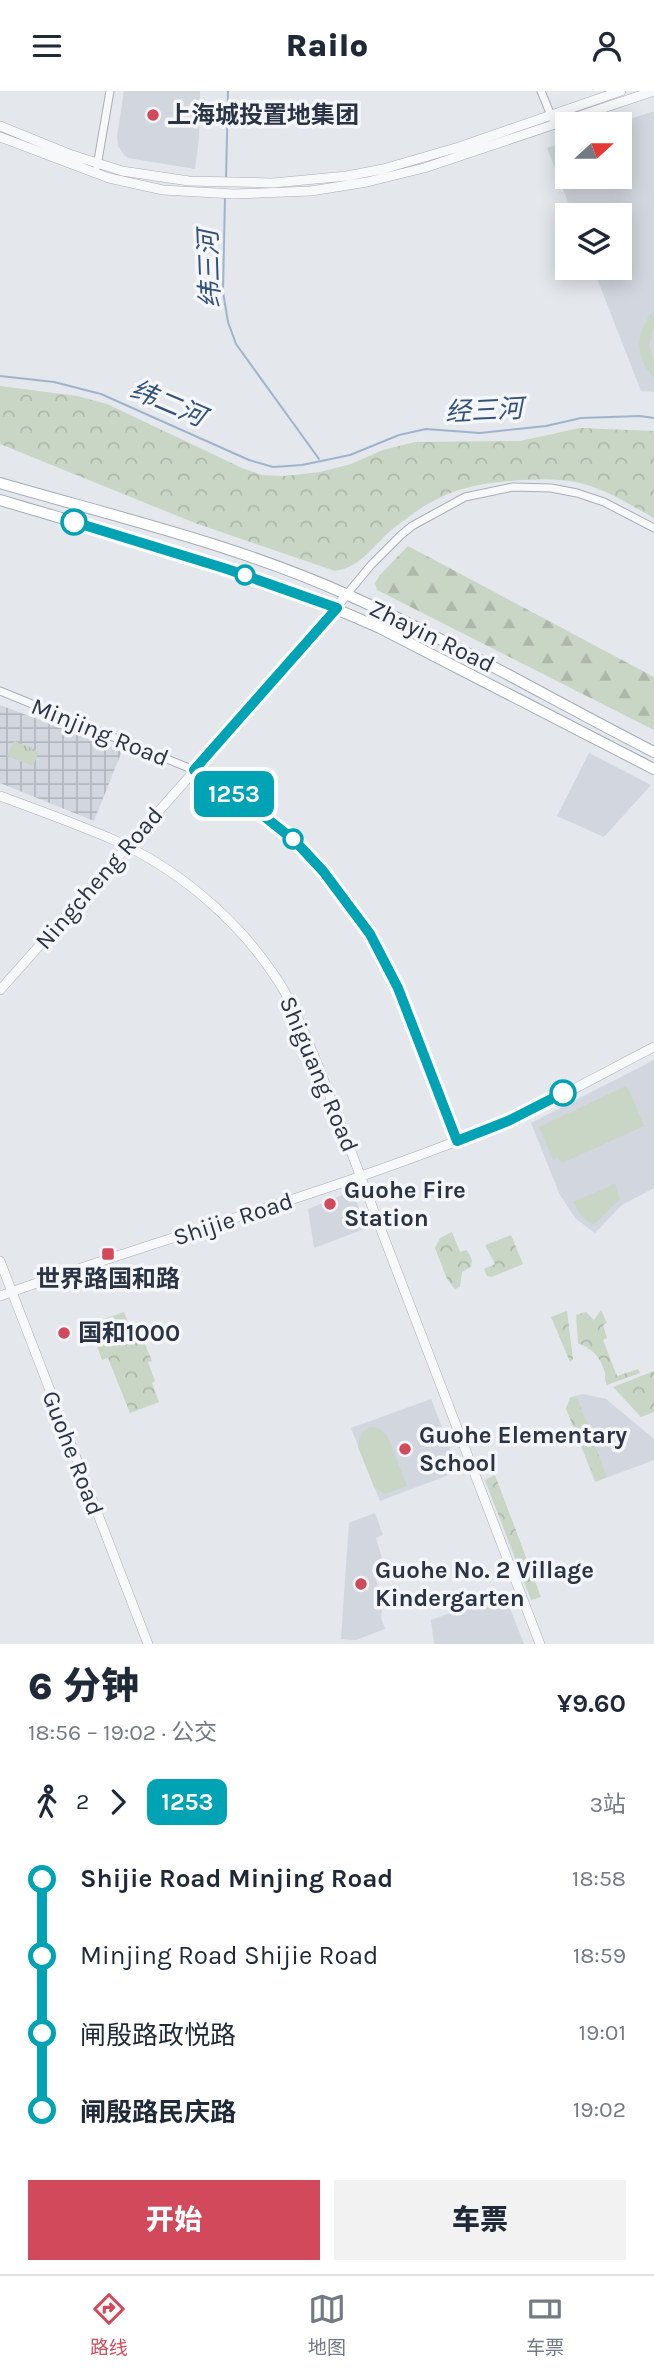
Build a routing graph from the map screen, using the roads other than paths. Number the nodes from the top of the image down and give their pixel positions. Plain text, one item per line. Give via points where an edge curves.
1 (110, 91) edge
2 (541, 91) edge
3 (621, 91) edge
4 (654, 91) edge
5 (552, 120) junction
6 (0, 126) edge
7 (0, 137) edge
8 (97, 168) junction
9 (0, 483) edge
10 (0, 500) edge
11 (654, 528) edge
12 (287, 571) junction
13 (280, 588) junction
14 (347, 594) junction
15 (337, 608) junction
16 (390, 615) junction
17 (389, 632) junction
18 (0, 691) edge
19 (654, 751) edge
20 (654, 769) edge
21 (194, 770) junction
22 (0, 796) edge
23 (127, 847) junction
24 (0, 990) edge
25 (654, 1047) edge
26 (457, 1141) junction
27 (361, 1176) junction
28 (0, 1261) edge
29 (11, 1292) junction
30 (0, 1296) edge
31 (148, 1644) edge
32 (540, 1644) edge

1 - 8 street
2 - 5 street
3 - 5 street
4 - 5 street
5 - 8 street via 424,168 311,191 163,190 121,182
6 - 8 street
7 - 8 street
9 - 12 main road, Zhayin Road via 234,551
10 - 13 main road, Zhayin Road
11 - 14 street via 604,502 551,488 513,487 465,497 401,535
12 - 13 main road via 302,585 296,590
12 - 14 main road, Zhayin Road
13 - 15 main road, Zhayin Road
14 - 15 street, Ningcheng Road
14 - 16 main road, Zhayin Road
15 - 17 main road, Zhayin Road
15 - 21 street, Ningcheng Road
16 - 17 main road via 383,623
16 - 19 main road, Zhayin Road
17 - 20 main road, Zhayin Road
18 - 21 street, Minjing Road
21 - 23 street, Ningcheng Road
21 - 26 street, Minjing Road via 242,799 294,840 370,934 398,988
22 - 23 street, Shiguang Road
23 - 24 street, Ningcheng Road
23 - 27 street, Shiguang Road via 203,897 252,945 272,972 289,998
25 - 26 street, Shijie Road via 535,1108
26 - 27 street, Shijie Road
27 - 29 street, Shijie Road
27 - 32 street, Shiguang Road
28 - 29 street, Guohe Road
29 - 30 street, Shijie Road
29 - 31 street, Guohe Road

